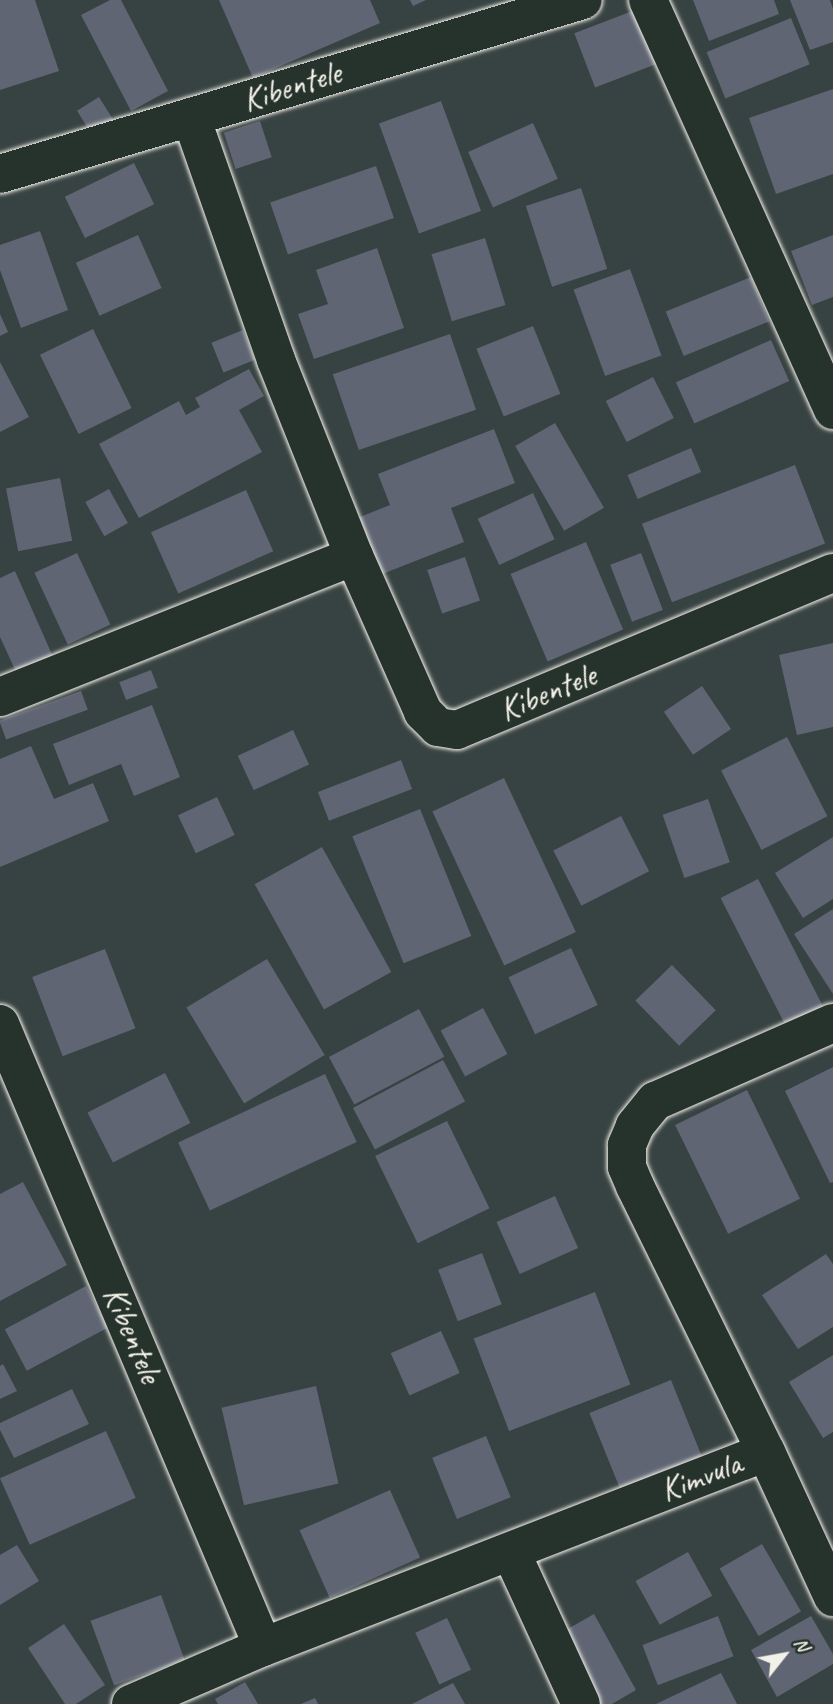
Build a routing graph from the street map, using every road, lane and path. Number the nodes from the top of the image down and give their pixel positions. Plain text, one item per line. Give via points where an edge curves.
1 (583, 0) edge
2 (648, 0) edge
3 (191, 117) junction
4 (0, 174) edge
5 (833, 410) edge
6 (354, 556) junction
7 (833, 573) edge
8 (0, 697) edge
9 (833, 1023) edge
10 (0, 1024) edge
11 (766, 1452) junction
12 (511, 1552) junction
13 (833, 1597) edge
14 (263, 1647) junction
15 (131, 1704) edge
16 (581, 1704) edge

1 - 3 street, Kibentele
2 - 5 street
3 - 4 street, Kibentele
3 - 6 street, Kibentele via 276,360
6 - 7 street, Kibentele via 422,712 438,727 457,730
6 - 8 street
9 - 11 street, Kimvula via 655,1101 627,1145 627,1167 635,1186
10 - 14 street, Kibentele
11 - 12 street, Kimvula
11 - 13 street
12 - 14 street, Kimvula
12 - 16 street
14 - 15 street, Kimvula

